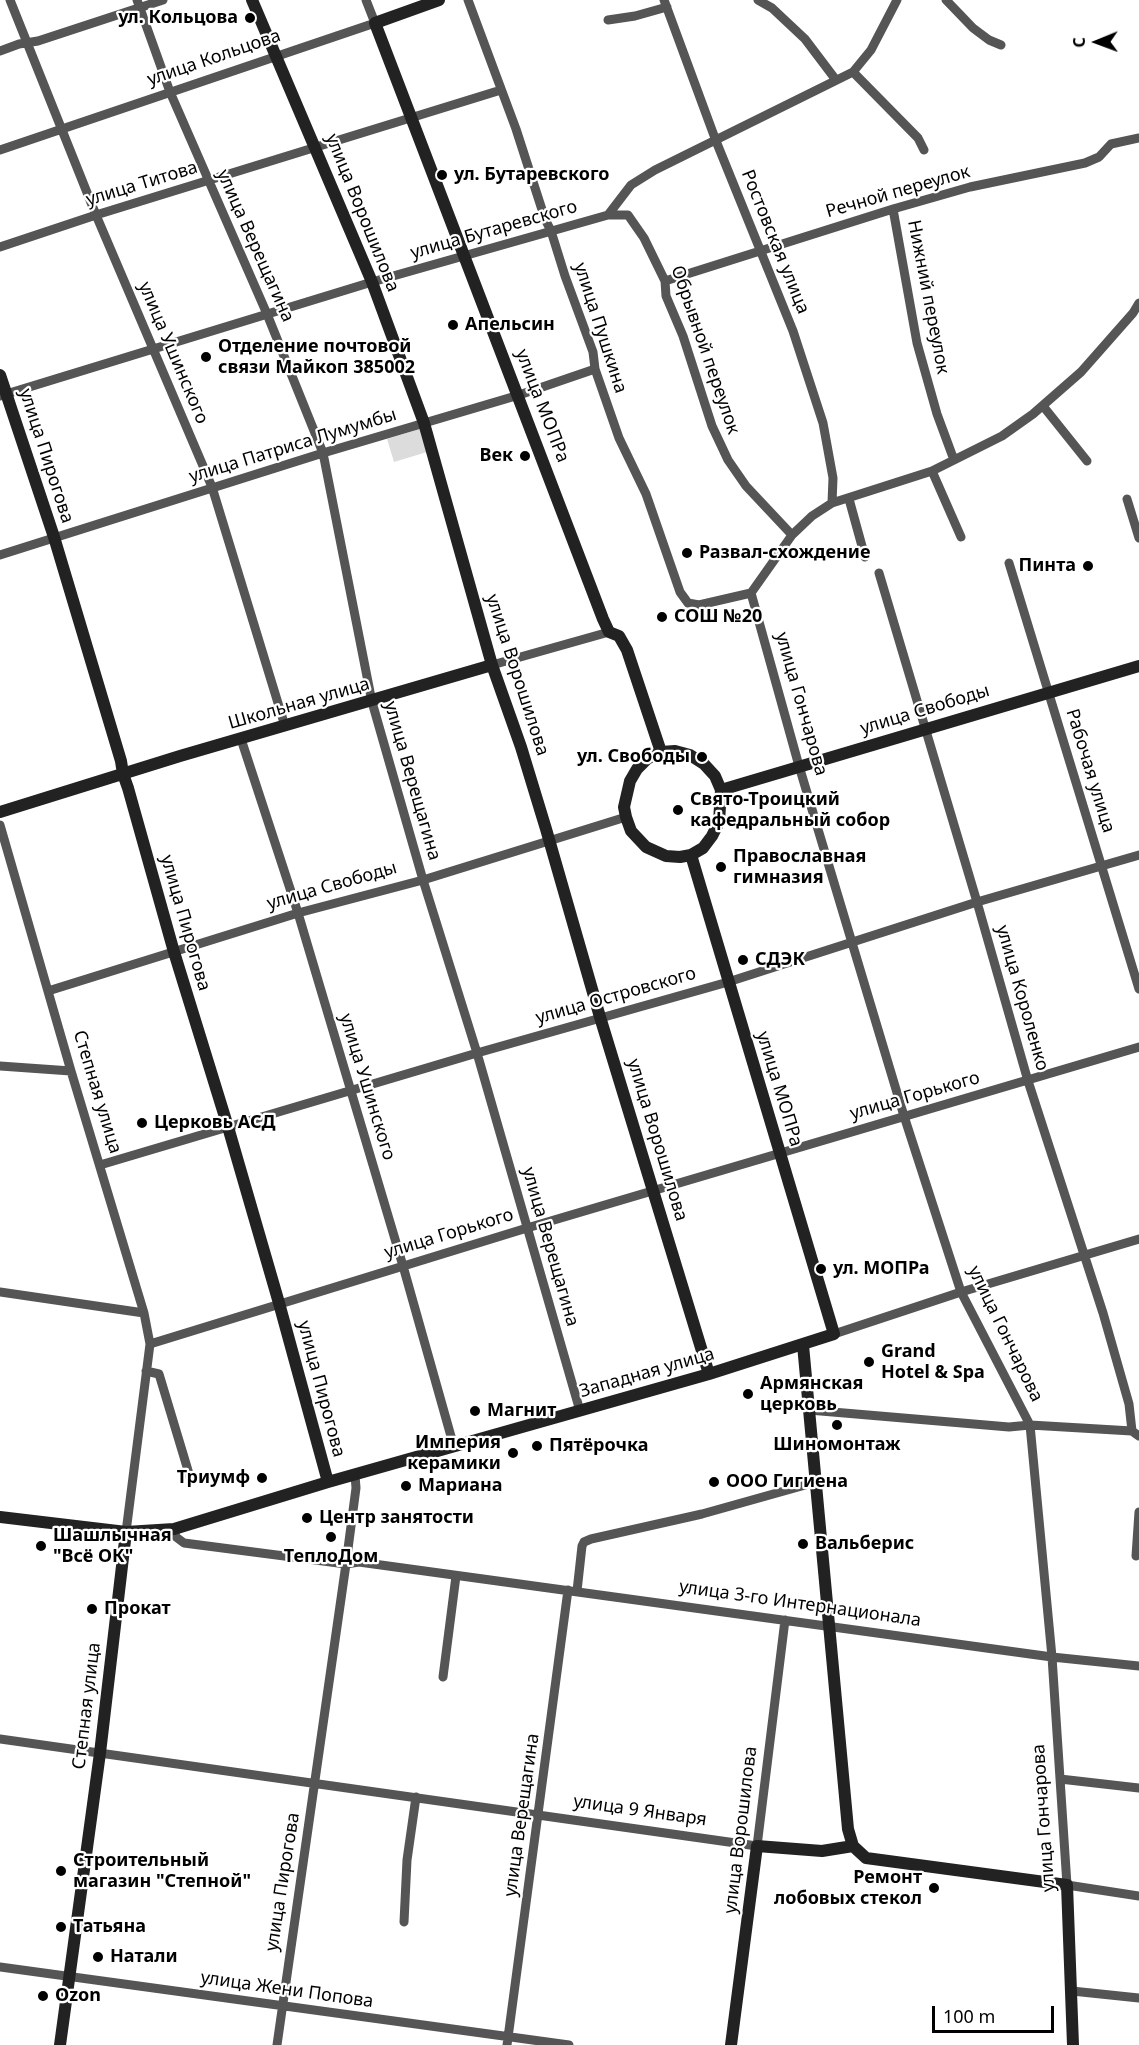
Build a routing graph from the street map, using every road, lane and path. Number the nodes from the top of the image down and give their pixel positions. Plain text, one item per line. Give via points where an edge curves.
1 (10, 0) edge
2 (162, 0) edge
3 (252, 0) edge
4 (366, 0) edge
5 (439, 0) edge
6 (468, 0) edge
7 (675, 0) edge
8 (758, 0) edge
9 (897, 0) edge
10 (946, 0) edge
11 (665, 3) edge
12 (138, 4) edge
13 (608, 20) dead end
14 (375, 23) junction
15 (27, 42) junction
16 (1001, 45) dead end
17 (0, 51) edge
18 (277, 56) junction
19 (853, 72) junction
20 (836, 80) junction
21 (501, 90) junction
22 (170, 92) junction
23 (412, 118) junction
24 (61, 128) junction
25 (1139, 138) edge
26 (716, 141) junction
27 (317, 148) junction
28 (0, 150) edge
29 (924, 150) dead end
30 (208, 181) junction
31 (893, 209) junction
32 (96, 215) junction
33 (608, 215) junction
34 (551, 231) junction
35 (0, 247) edge
36 (762, 251) junction
37 (465, 256) junction
38 (665, 281) junction
39 (372, 282) junction
40 (1139, 303) edge
41 (267, 314) junction
42 (154, 348) junction
43 (596, 369) junction
44 (0, 375) edge
45 (3, 395) edge
46 (519, 395) junction
47 (1043, 406) junction
48 (424, 423) junction
49 (323, 453) junction
50 (954, 460) junction
51 (1087, 461) dead end
52 (932, 471) junction
53 (212, 487) junction
54 (849, 499) junction
55 (1128, 499) dead end
56 (832, 503) junction
57 (792, 535) junction
58 (54, 537) junction
59 (962, 537) dead end
60 (1139, 538) edge
61 (0, 555) edge
62 (865, 556) dead end
63 (1009, 563) dead end
64 (879, 573) dead end
65 (751, 593) junction
66 (609, 632) junction
67 (492, 665) junction
68 (1139, 666) edge
69 (1048, 692) junction
70 (372, 702) junction
71 (285, 726) junction
72 (925, 728) junction
73 (241, 739) junction
74 (662, 752) junction
75 (799, 766) junction
76 (123, 774) junction
77 (721, 790) junction
78 (0, 812) edge
79 (626, 817) junction
80 (0, 825) edge
81 (550, 840) junction
82 (691, 855) junction
83 (1139, 855) edge
84 (1101, 866) junction
85 (423, 879) junction
86 (977, 902) junction
87 (298, 913) junction
88 (852, 941) junction
89 (174, 952) junction
90 (728, 982) junction
91 (1139, 989) edge
92 (48, 991) junction
93 (600, 1017) junction
94 (1139, 1047) edge
95 (477, 1053) junction
96 (0, 1066) edge
97 (71, 1071) junction
98 (1028, 1081) junction
99 (351, 1090) junction
100 (903, 1116) junction
101 (228, 1127) junction
102 (779, 1153) junction
103 (100, 1165) junction
104 (653, 1191) junction
105 (527, 1228) junction
106 (1139, 1239) edge
107 (1085, 1255) junction
108 (403, 1266) junction
109 (0, 1292) edge
110 (961, 1292) junction
111 (279, 1303) junction
112 (144, 1312) junction
113 (834, 1334) junction
114 (150, 1344) junction
115 (803, 1345) junction
116 (146, 1371) junction
117 (709, 1374) junction
118 (809, 1410) junction
119 (580, 1411) junction
120 (1030, 1425) junction
121 (1136, 1434) edge
122 (454, 1447) junction
123 (355, 1475) junction
124 (190, 1477) dead end
125 (328, 1482) junction
126 (816, 1482) junction
127 (1139, 1512) edge
128 (0, 1517) edge
129 (174, 1529) junction
130 (126, 1532) junction
131 (1136, 1556) dead end
132 (346, 1563) junction
133 (456, 1576) junction
134 (572, 1590) junction
135 (785, 1620) junction
136 (830, 1626) junction
137 (1052, 1657) junction
138 (1139, 1665) edge
139 (443, 1677) dead end
140 (0, 1739) edge
141 (100, 1753) junction
142 (1060, 1779) junction
143 (316, 1783) junction
144 (1139, 1788) edge
145 (416, 1797) junction
146 (539, 1814) junction
147 (757, 1846) junction
148 (853, 1846) junction
149 (1067, 1885) junction
150 (1139, 1896) edge
151 (404, 1922) dead end
152 (0, 1966) edge
153 (69, 1976) junction
154 (1072, 1991) junction
155 (1139, 1998) edge
156 (282, 2006) junction
157 (508, 2041) edge
158 (60, 2045) edge
159 (277, 2045) edge
160 (569, 2045) edge
161 (731, 2045) edge
162 (1073, 2045) edge

1 - 15 street, улица Ушинского
2 - 12 street
3 - 18 main road, улица Ворошилова
4 - 14 street, улица МОПРа
5 - 14 main road, улица Кольцова
6 - 21 street, улица Пушкина
7 - 11 street
8 - 20 street via 805,39
9 - 19 street via 871,50
10 - 16 street via 973,28
11 - 13 street via 635,16
11 - 26 street, Ростовская улица
12 - 15 street
12 - 22 street, улица Верещагина
14 - 18 street, улица Кольцова
14 - 23 main road, улица МОПРа
15 - 17 street
15 - 24 street, улица Ушинского
18 - 22 street, улица Кольцова
18 - 27 main road, улица Ворошилова
19 - 20 street
19 - 29 street via 918,138
20 - 26 street
21 - 23 street, улица Титова
21 - 34 street, улица Пушкина
22 - 24 street, улица Кольцова
22 - 30 street, улица Верещагина
23 - 27 street, улица Титова
23 - 37 main road, улица МОПРа
24 - 28 street, улица Кольцова
24 - 32 street, улица Ушинского
25 - 31 street, Речной переулок via 1111,144 1099,157 1085,162 970,187
26 - 33 street via 631,185
26 - 36 street, Ростовская улица
27 - 30 street, улица Титова
27 - 39 main road, улица Ворошилова
30 - 32 street, улица Титова
30 - 41 street, улица Верещагина
31 - 36 street, Речной переулок
31 - 50 street, Нижний переулок via 921,362
32 - 35 street, улица Титова
32 - 42 street, улица Ушинского
33 - 34 street, улица Бутаревского
33 - 38 street, Обрывной переулок via 628,215
34 - 37 street, улица Бутаревского
34 - 43 street, улица Пушкина
36 - 38 street, Речной переулок
36 - 56 street, Ростовская улица via 823,423
37 - 39 street, улица Бутаревского
37 - 46 main road, улица МОПРа
38 - 57 street, Обрывной переулок via 666,296 728,460 746,486
39 - 41 street, улица Бутаревского
39 - 48 main road, улица Ворошилова
40 - 47 street via 1081,372
41 - 42 street, улица Бутаревского
41 - 49 street, улица Верещагина
42 - 45 street, улица Бутаревского
42 - 53 street, улица Ушинского
43 - 46 street, улица Патриса Лумумбы
43 - 65 street, улица Пушкина via 680,592 688,603 699,605
44 - 45 main road, улица Пирогова
45 - 58 main road, улица Пирогова
46 - 48 street, улица Патриса Лумумбы
46 - 66 main road, улица МОПРа
47 - 50 street via 1002,436
47 - 51 street
48 - 49 street, улица Патриса Лумумбы
48 - 67 main road, улица Ворошилова
49 - 53 street, улица Патриса Лумумбы
49 - 70 street, улица Верещагина
50 - 52 street
52 - 54 street
52 - 59 street
53 - 58 street, улица Патриса Лумумбы
53 - 71 street, улица Ушинского
54 - 56 street
54 - 62 street
55 - 60 street
56 - 57 street
57 - 65 street
58 - 61 street, улица Патриса Лумумбы
58 - 76 main road, улица Пирогова
63 - 69 street, Рабочая улица
64 - 72 street, улица Короленко
65 - 75 street, улица Гончарова
66 - 67 street, Школьная улица
66 - 74 main road, улица МОПРа via 619,636 627,650
67 - 70 main road, Школьная улица
67 - 81 main road, улица Ворошилова
68 - 69 main road, улица Свободы
69 - 72 main road, улица Свободы
69 - 84 street, Рабочая улица
70 - 71 main road, Школьная улица
70 - 85 street, улица Верещагина
71 - 73 main road, Школьная улица
72 - 75 main road, улица Свободы
72 - 86 street, улица Короленко
73 - 76 main road, Школьная улица
73 - 87 street, улица Ушинского
74 - 77 main road via 690,755 704,764
74 - 79 main road via 646,759 630,781
75 - 77 main road, улица Свободы
75 - 88 street, улица Гончарова
76 - 78 main road, Школьная улица
76 - 89 main road, улица Пирогова
77 - 82 main road via 719,822 703,848
79 - 81 street, улица Свободы
79 - 82 main road via 638,840 654,852 666,856
80 - 92 street, Степная улица
81 - 85 street, улица Свободы
81 - 93 main road, улица Ворошилова
82 - 90 main road, улица МОПРа
83 - 84 street, улица Островского
84 - 86 street, улица Островского
84 - 91 street, Рабочая улица
85 - 87 street, улица Свободы
85 - 95 street, улица Верещагина
86 - 88 street, улица Островского
86 - 98 street, улица Короленко
87 - 89 street, улица Свободы
87 - 99 street, улица Ушинского
88 - 90 street, улица Островского
88 - 100 street, улица Гончарова
89 - 92 street, улица Свободы
89 - 101 main road, улица Пирогова
90 - 93 street, улица Островского
90 - 102 main road, улица МОПРа
92 - 97 street, Степная улица
93 - 95 street, улица Островского
93 - 104 main road, улица Ворошилова
94 - 98 street, улица Горького
95 - 99 street, улица Островского
95 - 105 street, улица Верещагина
96 - 97 street
97 - 103 street, Степная улица
98 - 100 street, улица Горького
98 - 107 street, улица Короленко
99 - 101 street, улица Островского
99 - 108 street, улица Ушинского
100 - 102 street, улица Горького
100 - 110 street, улица Гончарова
101 - 103 street, улица Островского
101 - 111 main road, улица Пирогова
102 - 104 street, улица Горького
102 - 113 main road, улица МОПРа
103 - 112 street, Степная улица
104 - 105 street, улица Горького
104 - 117 main road, улица Ворошилова
105 - 108 street, улица Горького
105 - 119 street, улица Верещагина
106 - 107 street, Западная улица
107 - 110 street, Западная улица
107 - 121 street, улица Короленко
108 - 111 street, улица Горького
108 - 122 street, улица Ушинского
109 - 112 street
110 - 113 street, Западная улица
110 - 120 street, улица Гончарова
111 - 114 street, улица Горького
111 - 125 main road, улица Пирогова
112 - 114 street, Степная улица
113 - 115 main road, Западная улица
114 - 116 street, Степная улица
115 - 117 main road, Западная улица
115 - 118 main road
116 - 124 street via 159,1374
116 - 130 street, Степная улица
117 - 119 main road, Западная улица
118 - 120 street via 1009,1427
118 - 126 main road
119 - 122 main road, Западная улица
120 - 121 street
120 - 137 street, улица Гончарова
122 - 123 main road, Западная улица
123 - 125 main road, Западная улица
123 - 132 street, улица Пирогова
125 - 129 main road, Западная улица
126 - 134 street, улица Верещагина via 588,1540 582,1546
126 - 136 main road
127 - 131 street
128 - 130 main road
129 - 130 main road, Западная улица
129 - 132 street, улица 3-го Интернационала via 176,1537 184,1543
130 - 141 main road, Степная улица
132 - 133 street, улица 3-го Интернационала
132 - 143 street, улица Пирогова
133 - 134 street, улица 3-го Интернационала
133 - 139 street
134 - 135 street, улица 3-го Интернационала
134 - 146 street, улица Верещагина
135 - 136 street, улица 3-го Интернационала
135 - 147 street, улица Ворошилова
136 - 137 street, улица 3-го Интернационала
136 - 148 main road via 848,1829
137 - 138 street, улица 3-го Интернационала
137 - 142 street, улица Гончарова
140 - 141 street, улица 9 Января
141 - 143 street, улица 9 Января
141 - 153 main road, Степная улица
142 - 144 street
142 - 149 street, улица Гончарова
143 - 145 street, улица 9 Января
143 - 156 street, улица Пирогова
145 - 146 street, улица 9 Января
145 - 151 street
146 - 147 street, улица 9 Января
146 - 157 street, улица Верещагина
147 - 148 main road, улица 9 Января via 822,1851
147 - 161 main road, улица Ворошилова
148 - 149 main road via 866,1858
149 - 150 street
149 - 154 main road, улица Гончарова
152 - 153 street, улица Жени Попова
153 - 156 street, улица Жени Попова
153 - 158 main road, Степная улица
154 - 155 street
154 - 162 main road, улица Гончарова
156 - 157 street, улица Жени Попова
156 - 159 street, улица Пирогова
157 - 160 street, улица Жени Попова

